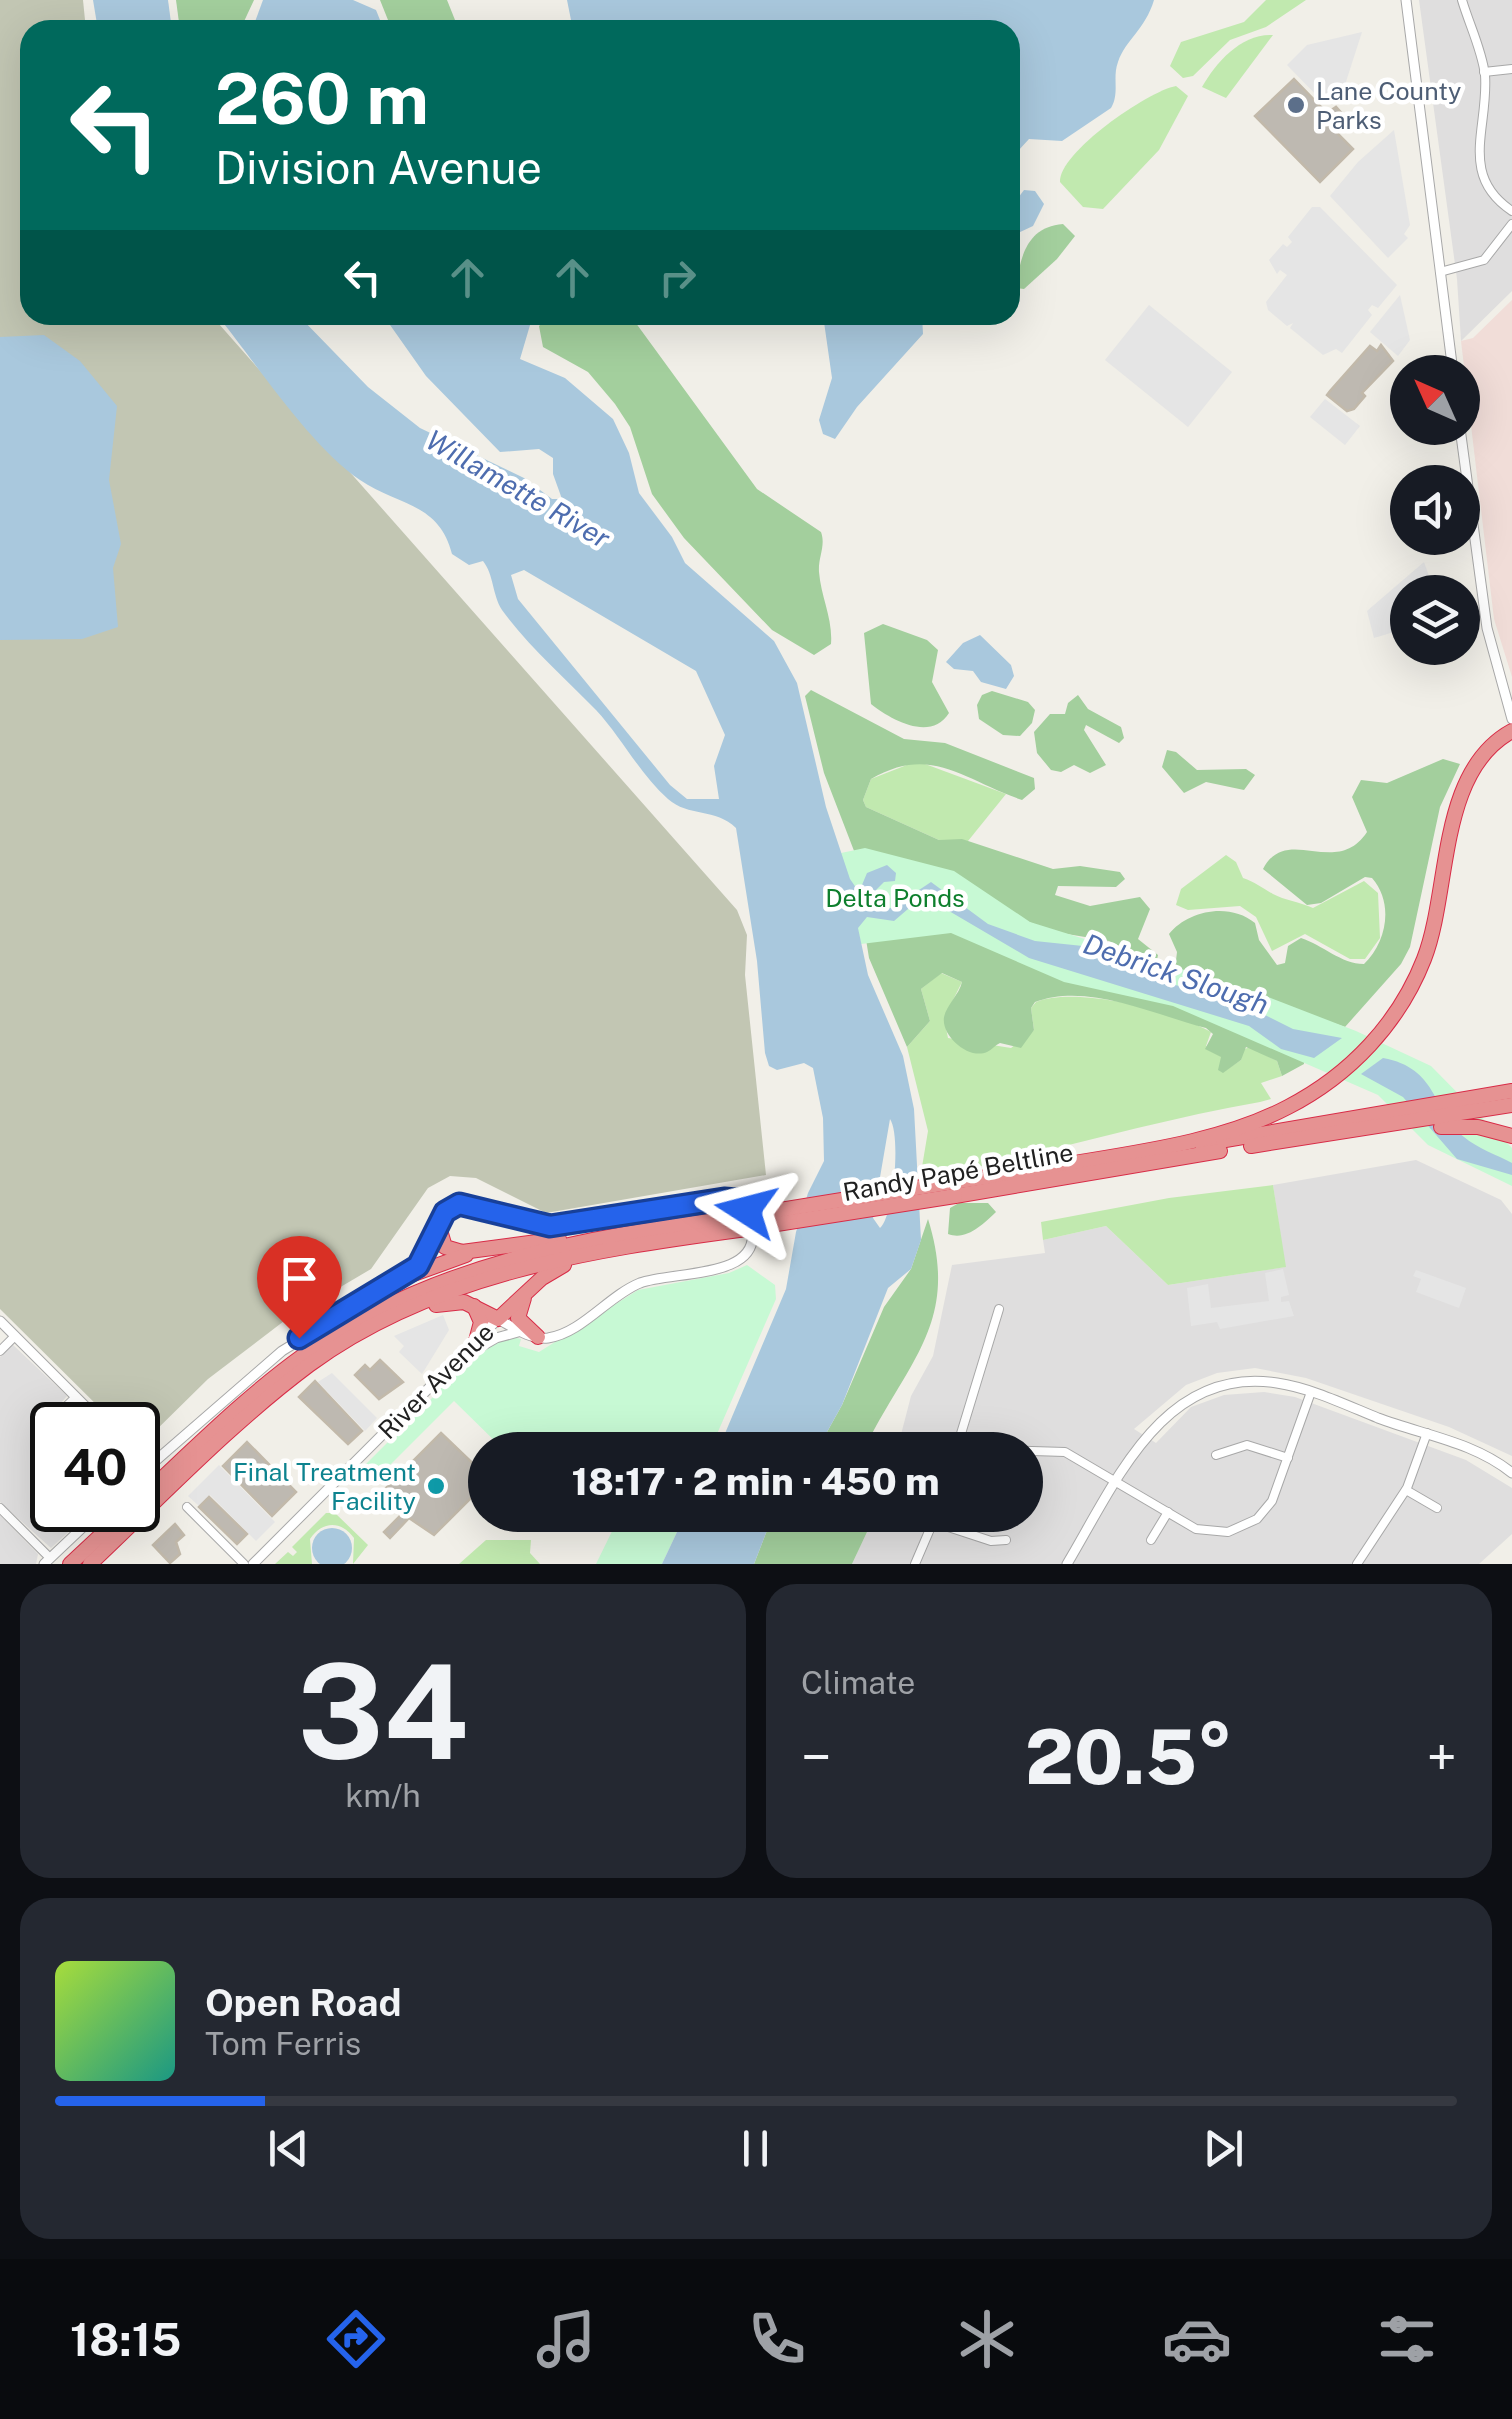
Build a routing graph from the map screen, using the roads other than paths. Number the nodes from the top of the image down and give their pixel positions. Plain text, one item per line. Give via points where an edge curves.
1 (1406, 0) edge
2 (1462, 0) edge
3 (1512, 68) edge
4 (1484, 72) junction
5 (1512, 210) edge
6 (1512, 224) edge
7 (1440, 272) junction
8 (1451, 355) edge
9 (1462, 445) edge
10 (1512, 719) edge
11 (1512, 731) edge
12 (1512, 1091) edge
13 (1512, 1105) edge
14 (1461, 1108) junction
15 (1415, 1120) junction
16 (1512, 1136) edge
17 (1023, 1172) junction
18 (954, 1189) junction
19 (738, 1224) junction
20 (439, 1227) junction
21 (609, 1236) junction
22 (697, 1236) junction
23 (480, 1249) junction
24 (397, 1280) junction
25 (526, 1292) junction
26 (473, 1305) junction
27 (999, 1310) dead end
28 (401, 1314) junction
29 (0, 1320) edge
30 (498, 1320) junction
31 (530, 1335) junction
32 (15, 1336) junction
33 (476, 1341) junction
34 (0, 1351) edge
35 (458, 1360) junction
36 (1311, 1392) junction
37 (76, 1397) junction
38 (71, 1402) edge
39 (81, 1402) edge
40 (961, 1432) edge
41 (1427, 1433) junction
42 (1043, 1449) edge
43 (1216, 1455) dead end
44 (160, 1456) edge
45 (1288, 1458) junction
46 (1512, 1473) edge
47 (160, 1481) edge
48 (1117, 1481) junction
49 (1406, 1490) junction
50 (187, 1507) dead end
51 (0, 1508) edge
52 (1437, 1508) dead end
53 (1168, 1512) junction
54 (79, 1532) edge
55 (104, 1532) edge
56 (929, 1532) edge
57 (967, 1532) edge
58 (1006, 1540) dead end
59 (1151, 1540) dead end
60 (48, 1561) edge
61 (70, 1564) edge
62 (90, 1564) edge
63 (244, 1564) edge
64 (253, 1564) edge
65 (915, 1564) edge
66 (1067, 1564) edge
67 (1357, 1564) edge

1 - 7 street
2 - 4 street
3 - 4 street
4 - 5 street via 1477,160 1491,193
6 - 7 street via 1484,260
7 - 8 street
9 - 10 street via 1487,628
11 - 17 highway via 1467,784 1425,957 1404,1000 1373,1042 1328,1083 1276,1113 1229,1129
12 - 14 highway, Randy Papé Beltline
13 - 14 highway, Randy Papé Beltline
14 - 15 highway, Randy Papé Beltline
15 - 16 highway
15 - 17 highway, Randy Papé Beltline
15 - 18 highway, Randy Papé Beltline
17 - 18 highway, Randy Papé Beltline
18 - 19 highway, Randy Papé Beltline, bridge
19 - 21 highway, Randy Papé Beltline
19 - 22 highway, Randy Papé Beltline
20 - 23 highway via 448,1250
20 - 24 street via 425,1257
20 - 31 street via 445,1212 459,1204 550,1226 724,1199 746,1210 752,1243 737,1264 640,1283 562,1333
21 - 23 highway
21 - 47 highway, Randy Papé Beltline via 442,1280 354,1323 261,1388
22 - 25 highway via 560,1266
22 - 28 highway, Randy Papé Beltline via 534,1265
23 - 24 highway
24 - 44 street via 273,1357
25 - 30 highway
25 - 31 highway via 518,1318
26 - 28 highway via 447,1302
26 - 30 highway
26 - 33 highway via 480,1322
27 - 40 street
28 - 62 highway, Randy Papé Beltline via 312,1364
29 - 32 street
30 - 31 street, River Avenue
30 - 33 street, River Avenue
31 - 35 street via 504,1334
32 - 34 street
32 - 37 street
33 - 35 street, River Avenue
35 - 64 street, River Avenue
36 - 41 street
36 - 45 street
36 - 48 street via 1250,1382 1194,1396 1158,1422
37 - 38 street
37 - 39 street
41 - 46 street via 1476,1450
41 - 49 street
42 - 48 street via 1056,1449
43 - 45 street via 1247,1445
45 - 53 street via 1268,1507 1243,1527 1210,1533
48 - 53 street
48 - 66 street
49 - 52 street
49 - 67 street
50 - 63 street
51 - 60 street
53 - 59 street
54 - 60 street
55 - 61 highway
56 - 65 street
57 - 58 street

